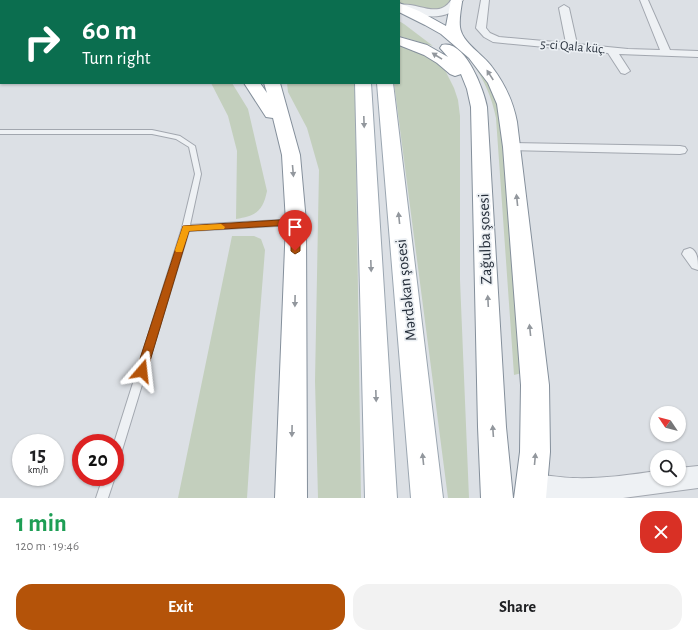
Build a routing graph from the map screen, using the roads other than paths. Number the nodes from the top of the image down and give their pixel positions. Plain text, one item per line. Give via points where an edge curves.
1 (485, 0) edge
2 (644, 0) edge
3 (456, 1) edge
4 (564, 8) dead end
5 (400, 10) edge
6 (400, 41) edge
7 (461, 44) junction
8 (572, 47) junction
9 (612, 51) junction
10 (666, 53) junction
11 (697, 55) edge
12 (625, 70) dead end
13 (253, 84) edge
14 (272, 84) edge
15 (363, 84) edge
16 (385, 84) edge
17 (0, 132) edge
18 (284, 133) junction
19 (512, 147) junction
20 (680, 150) dead end
21 (482, 151) junction
22 (296, 222) junction
23 (186, 228) junction
24 (122, 434) edge
25 (698, 477) edge
26 (106, 486) edge
27 (531, 492) edge
28 (102, 498) edge
29 (291, 498) edge
30 (381, 498) edge
31 (427, 498) edge
32 (498, 498) edge

1 - 8 street, 5-ci Qala küç. via 481,28 491,38 505,42
2 - 10 street
3 - 5 street via 447,10 432,13
3 - 7 main road via 453,27
4 - 8 street
5 - 7 main road via 431,23
5 - 21 main road, Zağulba şosesi via 441,42 467,70 476,91 479,107
21 -> 6 main road via 469,101 455,71 434,53
19 -> 7 main road via 500,93 484,67
8 - 9 street, 5-ci Qala küç.
9 - 10 street, 5-ci Qala küç.
9 - 12 street
10 - 11 street, 5-ci Qala küç.
13 - 18 main road
14 - 18 main road
15 -> 30 main road, Mərdəkan şosesi
31 -> 16 main road, Mərdəkan şosesi
17 - 23 lane via 152,132 178,137 192,146 198,174
18 -> 22 main road via 291,155
19 - 20 street
27 -> 19 main road via 535,452 535,385
32 -> 21 main road, Zağulba şosesi via 492,426
22 - 23 lane
22 -> 29 main road
23 - 24 lane
25 - 27 street via 592,490
26 - 28 lane

